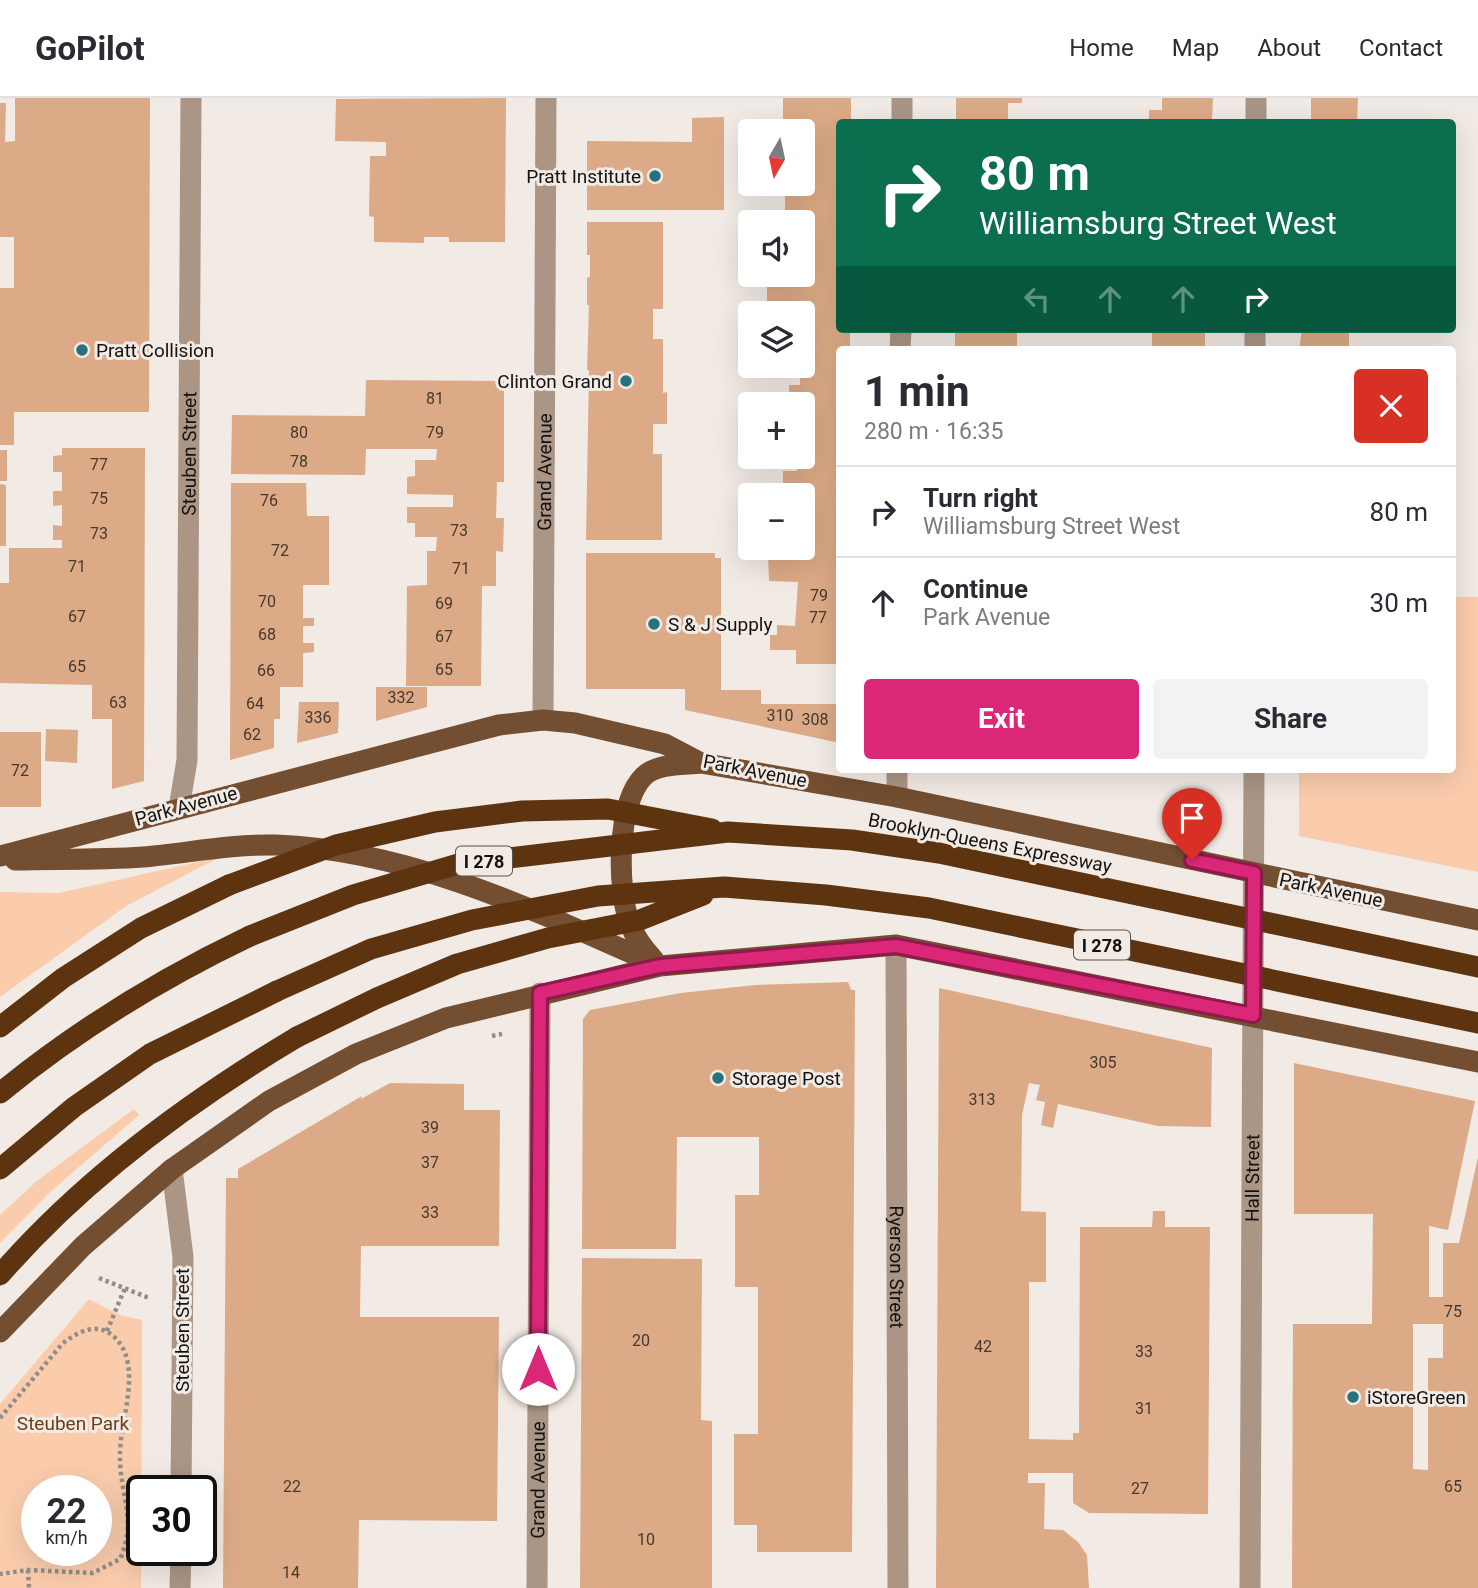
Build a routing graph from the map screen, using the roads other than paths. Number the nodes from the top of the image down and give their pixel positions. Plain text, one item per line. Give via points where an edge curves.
1 (191, 98) edge
2 (546, 98) edge
3 (902, 98) edge
4 (1256, 98) edge
5 (902, 119) edge
6 (1256, 119) edge
7 (542, 720) junction
8 (701, 763) junction
9 (897, 773) edge
10 (1254, 773) edge
11 (897, 797) junction
12 (179, 808) junction
13 (728, 832) junction
14 (0, 856) edge
15 (0, 861) edge
16 (1254, 873) junction
17 (724, 887) junction
18 (1478, 920) edge
19 (896, 946) junction
20 (660, 966) junction
21 (1478, 967) edge
22 (540, 993) junction
23 (1253, 1015) junction
24 (1478, 1023) edge
25 (0, 1027) edge
26 (1478, 1062) edge
27 (0, 1093) edge
28 (0, 1168) edge
29 (172, 1169) junction
30 (0, 1275) edge
31 (0, 1332) edge
32 (181, 1475) edge
33 (181, 1566) edge
34 (180, 1588) edge
35 (537, 1588) edge
36 (898, 1588) edge
37 (1250, 1588) edge

1 - 12 street, Steuben Street via 187,760
2 - 7 street, Grand Avenue
3 - 5 street
4 - 6 street
7 - 8 main road, Park Avenue via 665,744
7 - 12 main road, Park Avenue via 499,725
8 - 11 main road, Park Avenue
8 - 20 main road via 660,768 644,776 626,816 622,862 626,912 638,940
9 - 11 street
10 - 16 street, Hall Street
11 - 16 main road, Park Avenue
12 - 14 main road, Park Avenue
13 - 21 highway, Brooklyn-Queens Expressway / I 278, bridge via 852,839 939,853
13 - 25 highway, bridge via 608,808 522,811 435,822 336,845 229,885 141,928 63,978
13 - 27 highway, Brooklyn-Queens Expressway / I 278, bridge via 458,864 353,895 184,967 121,1004
15 - 20 main road, Park Avenue via 143,857 252,845 337,852 473,887
16 - 18 main road, Park Avenue
16 - 23 street, Hall Street
17 - 24 highway, I 278, bridge via 929,908
17 - 28 highway, I 278, bridge via 598,896 472,920 371,949 150,1054 74,1107
17 - 30 highway, bridge via 640,920 548,938 457,964 297,1037 226,1079 115,1164 58,1214
19 - 20 main road, Park Avenue
19 - 23 main road, Park Avenue
19 - 36 street, Ryerson Street
20 - 22 main road
22 - 29 main road via 446,1018 356,1054 269,1101
22 - 35 street, Grand Avenue
23 - 26 main road, Park Avenue
23 - 37 street, Hall Street
29 - 31 main road via 83,1246
29 - 32 street, Steuben Street via 183,1257
33 - 34 street

